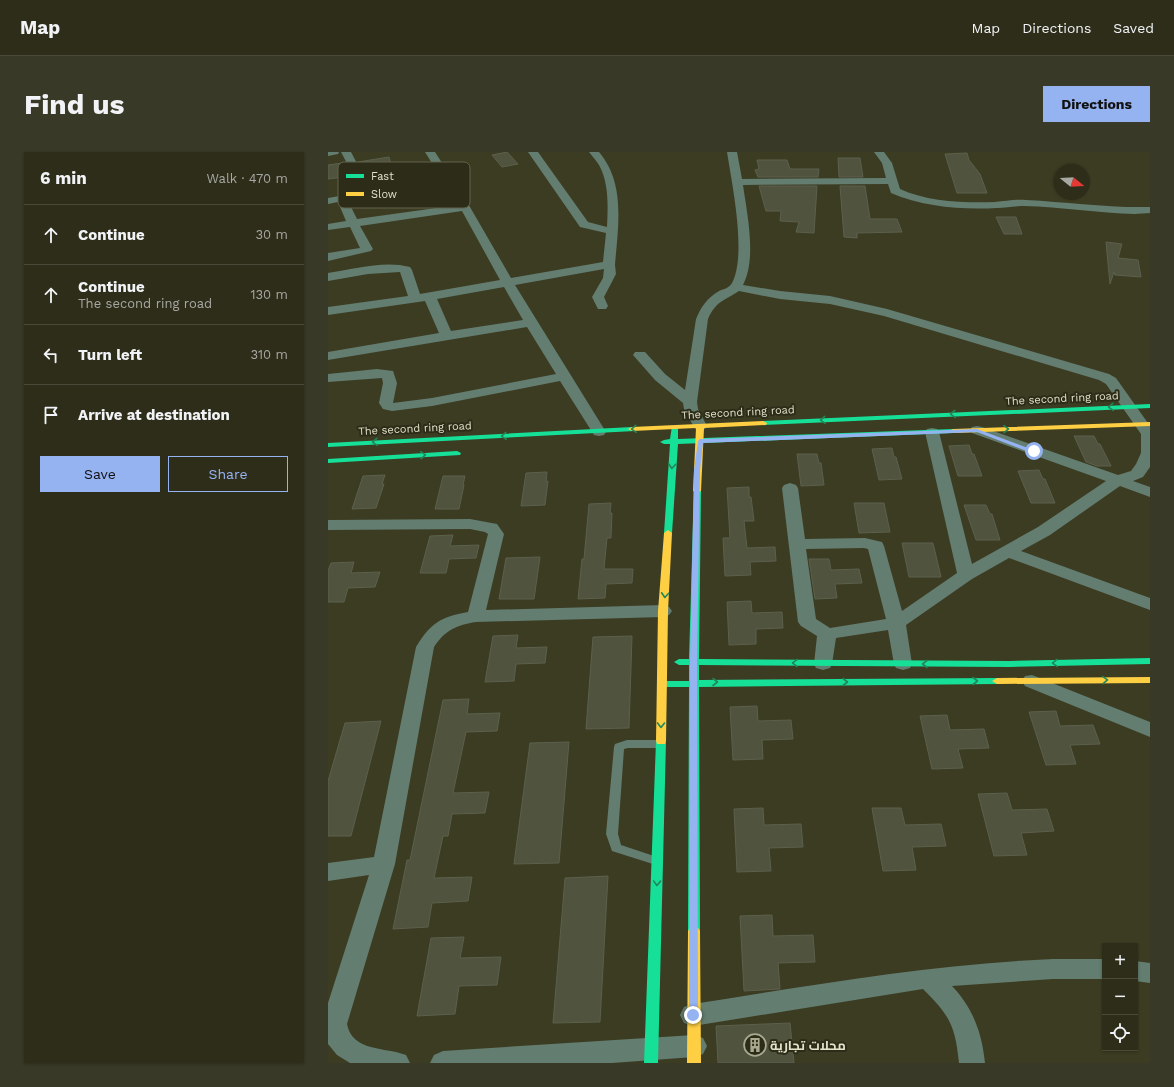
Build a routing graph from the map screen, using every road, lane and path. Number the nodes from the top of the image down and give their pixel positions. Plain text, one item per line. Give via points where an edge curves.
1 (334, 152) edge
2 (346, 152) edge
3 (430, 152) edge
4 (533, 152) edge
5 (594, 152) edge
6 (732, 152) edge
7 (879, 152) edge
8 (328, 153) edge
9 (351, 162) edge
10 (436, 162) edge
11 (892, 181) junction
12 (737, 182) junction
13 (338, 200) edge
14 (328, 201) edge
15 (346, 208) edge
16 (458, 208) edge
17 (466, 208) edge
18 (1150, 210) edge
19 (353, 223) junction
20 (328, 227) edge
21 (611, 231) junction
22 (328, 257) edge
23 (609, 265) junction
24 (328, 277) edge
25 (508, 283) junction
26 (736, 287) junction
27 (429, 296) junction
28 (415, 299) junction
29 (602, 306) dead end
30 (328, 311) edge
31 (531, 322) junction
32 (447, 336) junction
33 (640, 355) dead end
34 (328, 356) edge
35 (565, 376) junction
36 (328, 378) edge
37 (690, 406) junction
38 (1150, 406) edge
39 (1128, 407) junction
40 (1146, 424) edge
41 (700, 426) junction
42 (675, 427) junction
43 (977, 430) junction
44 (599, 432) junction
45 (932, 432) junction
46 (700, 441) junction
47 (674, 442) junction
48 (651, 443) dead end
49 (328, 445) edge
50 (463, 453) dead end
51 (328, 461) edge
52 (1144, 475) edge
53 (1118, 480) junction
54 (790, 488) dead end
55 (1150, 492) edge
56 (328, 524) edge
57 (797, 544) junction
58 (1008, 552) junction
59 (966, 575) junction
60 (1150, 604) edge
61 (664, 611) junction
62 (476, 616) junction
63 (896, 623) junction
64 (827, 634) junction
65 (1150, 661) edge
66 (663, 662) junction
67 (694, 662) junction
68 (823, 664) junction
69 (903, 664) junction
70 (1150, 680) edge
71 (1032, 681) junction
72 (695, 682) junction
73 (662, 684) junction
74 (1150, 730) edge
75 (661, 744) junction
76 (658, 862) junction
77 (384, 864) junction
78 (328, 872) edge
79 (1102, 969) edge
80 (1138, 971) edge
81 (1150, 973) edge
82 (928, 978) junction
83 (693, 1015) junction
84 (694, 1054) edge
85 (651, 1056) edge
86 (397, 1063) edge
87 (443, 1063) edge
88 (972, 1063) edge

1 - 8 street
2 - 9 street
3 - 10 street
4 - 21 street via 584,225
5 - 21 street via 607,168 613,189
6 - 12 street
7 - 11 street via 887,163
11 - 12 street
11 - 18 street via 895,191 918,200
12 - 26 street via 744,242 742,272
13 - 14 street
15 - 19 street
16 - 19 street
17 - 25 street
19 - 20 street
19 - 22 street via 367,249
21 - 23 street
23 - 25 street
23 - 29 street via 609,278 598,296
24 - 28 street via 403,268 406,270
25 - 27 street
25 - 31 street
26 - 37 street via 714,300 704,312
26 - 39 street via 847,303 1094,374 1111,381
27 - 28 street
27 - 32 street
28 - 30 street
31 - 32 street
31 - 35 street
32 - 34 street
33 - 37 street
35 - 36 street via 432,402 392,407 386,403 390,383 388,374
35 - 44 street
37 - 41 street
37 - 42 street
38 - 39 main road, The second ring road
39 - 40 street
39 -> 41 main road, The second ring road
43 -> 40 main road
40 - 52 street via 1149,443
41 - 42 main road, The second ring road
41 - 46 main road
42 -> 44 main road, The second ring road
42 - 47 main road
43 - 45 main road
43 - 53 street
44 -> 49 main road, The second ring road
45 - 46 main road
45 - 59 street
46 - 47 main road
46 - 67 main road via 697,470
47 - 48 main road
47 -> 61 main road
51 -> 50 main road
52 - 53 street
53 - 55 street
53 - 58 street via 1044,531
54 - 57 street
56 - 62 street via 470,524 490,528 496,534
57 - 63 street via 865,543 876,546
57 - 64 street via 807,622
58 - 59 street
58 - 60 street
59 - 63 street
61 - 62 street
61 - 66 main road
62 - 77 street via 446,623 436,630 425,647
63 - 64 street
63 - 69 street
64 - 68 street
65 -> 69 main road
66 - 67 main road
66 - 73 main road
68 -> 67 main road
67 - 72 main road
68 - 69 main road
71 -> 70 main road
72 -> 71 main road
71 - 74 street
72 - 73 main road
72 - 83 main road
73 -> 75 main road
75 - 76 main road
75 - 76 lane via 627,744 619,747 612,834 616,848
76 -> 85 main road
77 - 78 street
77 - 86 street via 334,1024 339,1040 351,1051 366,1058
79 - 82 street via 1003,971
80 - 81 street
82 - 83 street
82 - 88 street via 951,1000 963,1018 971,1044
83 - 84 main road
84 - 85 street
85 - 87 street

